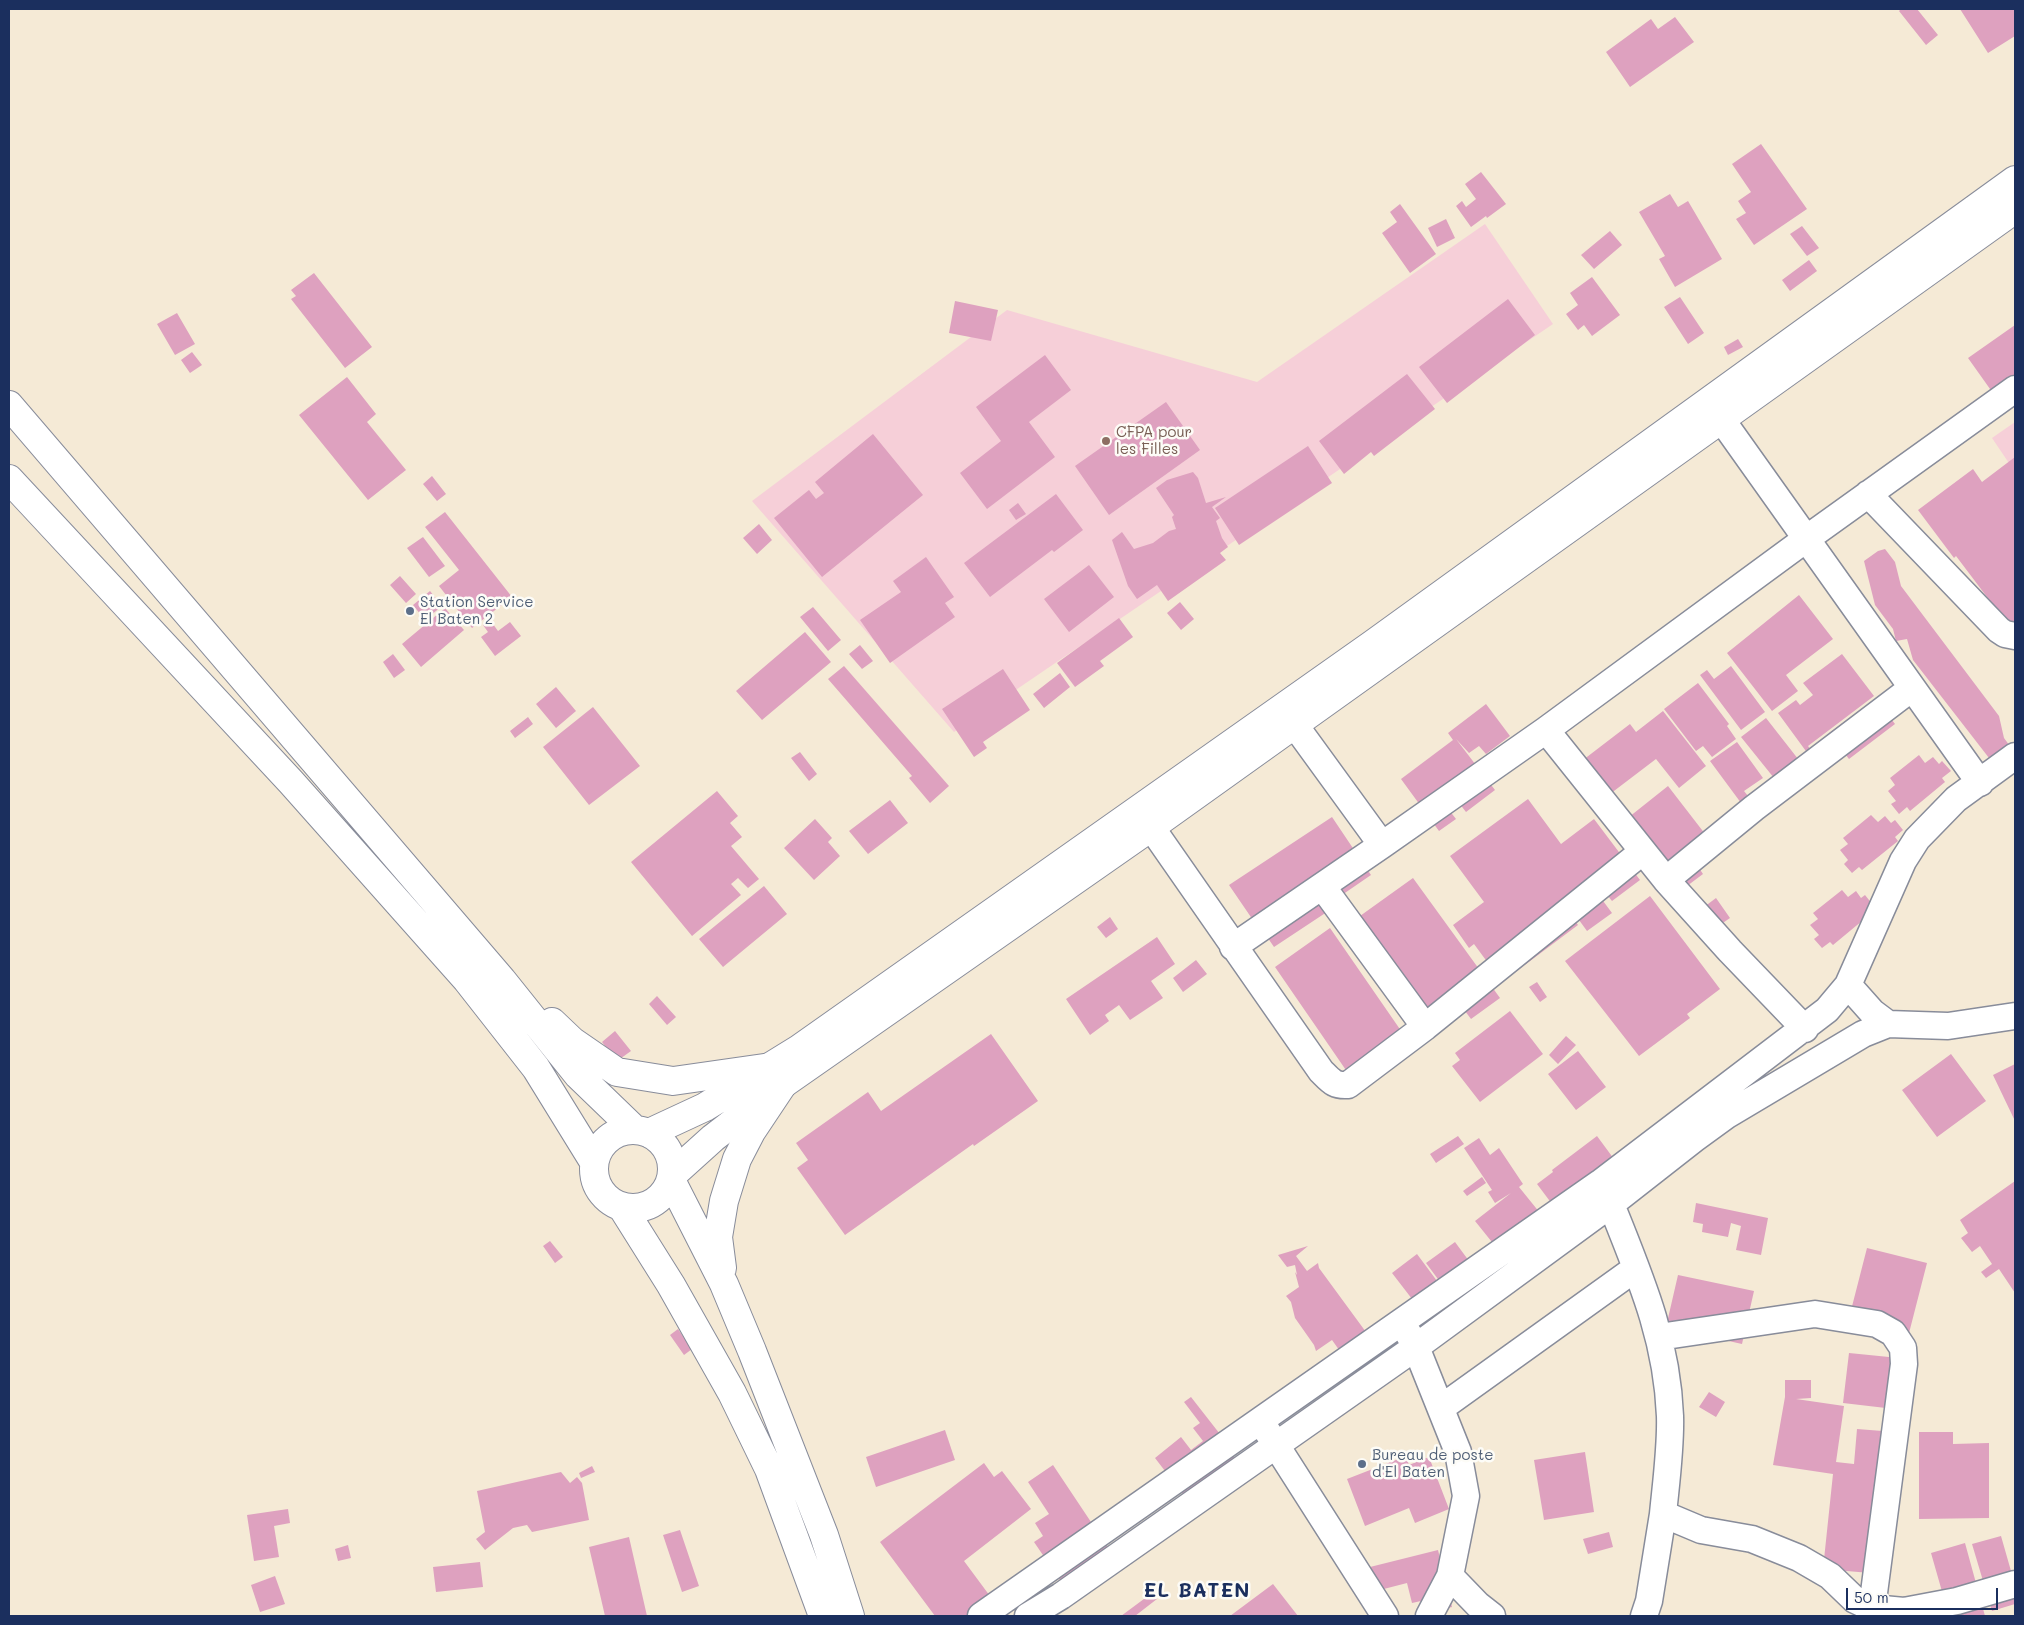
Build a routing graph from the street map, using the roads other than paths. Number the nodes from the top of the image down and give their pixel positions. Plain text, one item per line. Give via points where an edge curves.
1 (2015, 180) edge
2 (2015, 209) edge
3 (2015, 389) edge
4 (9, 405) edge
5 (1715, 410) junction
6 (9, 479) edge
7 (1868, 494) junction
8 (1806, 539) junction
9 (2015, 636) edge
10 (1912, 688) junction
11 (1294, 724) junction
12 (1546, 730) junction
13 (1242, 748) junction
14 (2015, 756) edge
15 (1980, 783) junction
16 (1151, 827) junction
17 (1382, 845) junction
18 (1642, 852) junction
19 (1666, 880) junction
20 (1322, 886) junction
21 (1233, 947) junction
22 (502, 980) junction
23 (1848, 985) junction
24 (2015, 1016) edge
25 (1888, 1024) junction
26 (1425, 1027) junction
27 (1805, 1028) junction
28 (777, 1076) junction
29 (1717, 1108) junction
30 (641, 1131) junction
31 (594, 1162) junction
32 (671, 1177) junction
33 (1606, 1194) junction
34 (622, 1208) junction
35 (1636, 1268) junction
36 (724, 1284) junction
37 (1401, 1322) junction
38 (1659, 1338) junction
39 (1416, 1347) junction
40 (1440, 1408) junction
41 (1261, 1422) junction
42 (1276, 1446) junction
43 (1663, 1514) junction
44 (1049, 1569) junction
45 (1450, 1576) junction
46 (2015, 1584) edge
47 (1064, 1606) edge
48 (1872, 1608) junction
49 (1959, 1609) edge
50 (823, 1616) edge
51 (850, 1616) edge
52 (981, 1616) edge
53 (1028, 1616) edge
54 (1385, 1616) edge
55 (1428, 1616) edge
56 (1492, 1616) edge
57 (1644, 1616) edge

1 - 5 main road
2 - 5 main road
3 - 7 street
4 - 22 main road
5 - 8 street
5 - 11 main road via 1623,490
5 - 13 main road via 1373,644
6 - 31 main road via 291,782 467,980 536,1068
7 - 8 street
7 - 9 street via 1999,630
8 - 10 street
8 - 12 street
10 - 15 street
10 - 19 street via 1754,808
11 - 13 main road
11 - 17 street
12 - 17 street
12 - 18 street
13 - 16 main road
13 - 28 main road
14 - 15 street
15 - 23 street via 1956,799 1917,839 1903,861
16 - 21 street
16 - 28 main road
17 - 20 street
18 - 19 street
18 - 26 street
19 - 27 street
20 - 21 street
20 - 26 street
21 - 26 street via 1321,1071 1339,1086 1348,1085
22 - 28 main road via 572,1041 617,1072 673,1080
22 - 30 main road via 578,1075
23 - 25 street via 1872,1012
23 - 27 street via 1828,1010
24 - 25 street via 1948,1026
25 - 29 street
27 - 29 street
28 - 30 main road
28 - 32 main road
28 - 36 main road via 737,1159 724,1201 718,1237
29 - 33 street
30 - 31 main road via 616,1133 601,1145
30 - 32 main road via 661,1141 669,1152 673,1166
31 - 34 main road via 594,1177 599,1190
32 - 34 main road via 666,1192 646,1207
32 - 36 main road
33 - 35 street
33 - 37 street
33 - 39 street
34 - 50 main road via 671,1285 736,1402 769,1469
35 - 38 street
35 - 40 street
36 - 51 main road via 824,1534
37 - 39 street
37 - 41 street
38 - 43 street via 1670,1417
38 - 48 street via 1815,1314 1877,1324 1894,1333 1904,1348 1904,1364
39 - 40 street
39 - 42 street
40 - 45 street via 1458,1452 1466,1496
41 - 42 street
41 - 44 street
42 - 47 street
42 - 54 street
43 - 48 street via 1701,1530 1752,1540 1800,1558 1830,1576 1856,1600
43 - 57 street
44 - 47 street
44 - 52 street
45 - 55 street
45 - 56 street
46 - 49 street
47 - 53 street
48 - 49 street via 1904,1611

